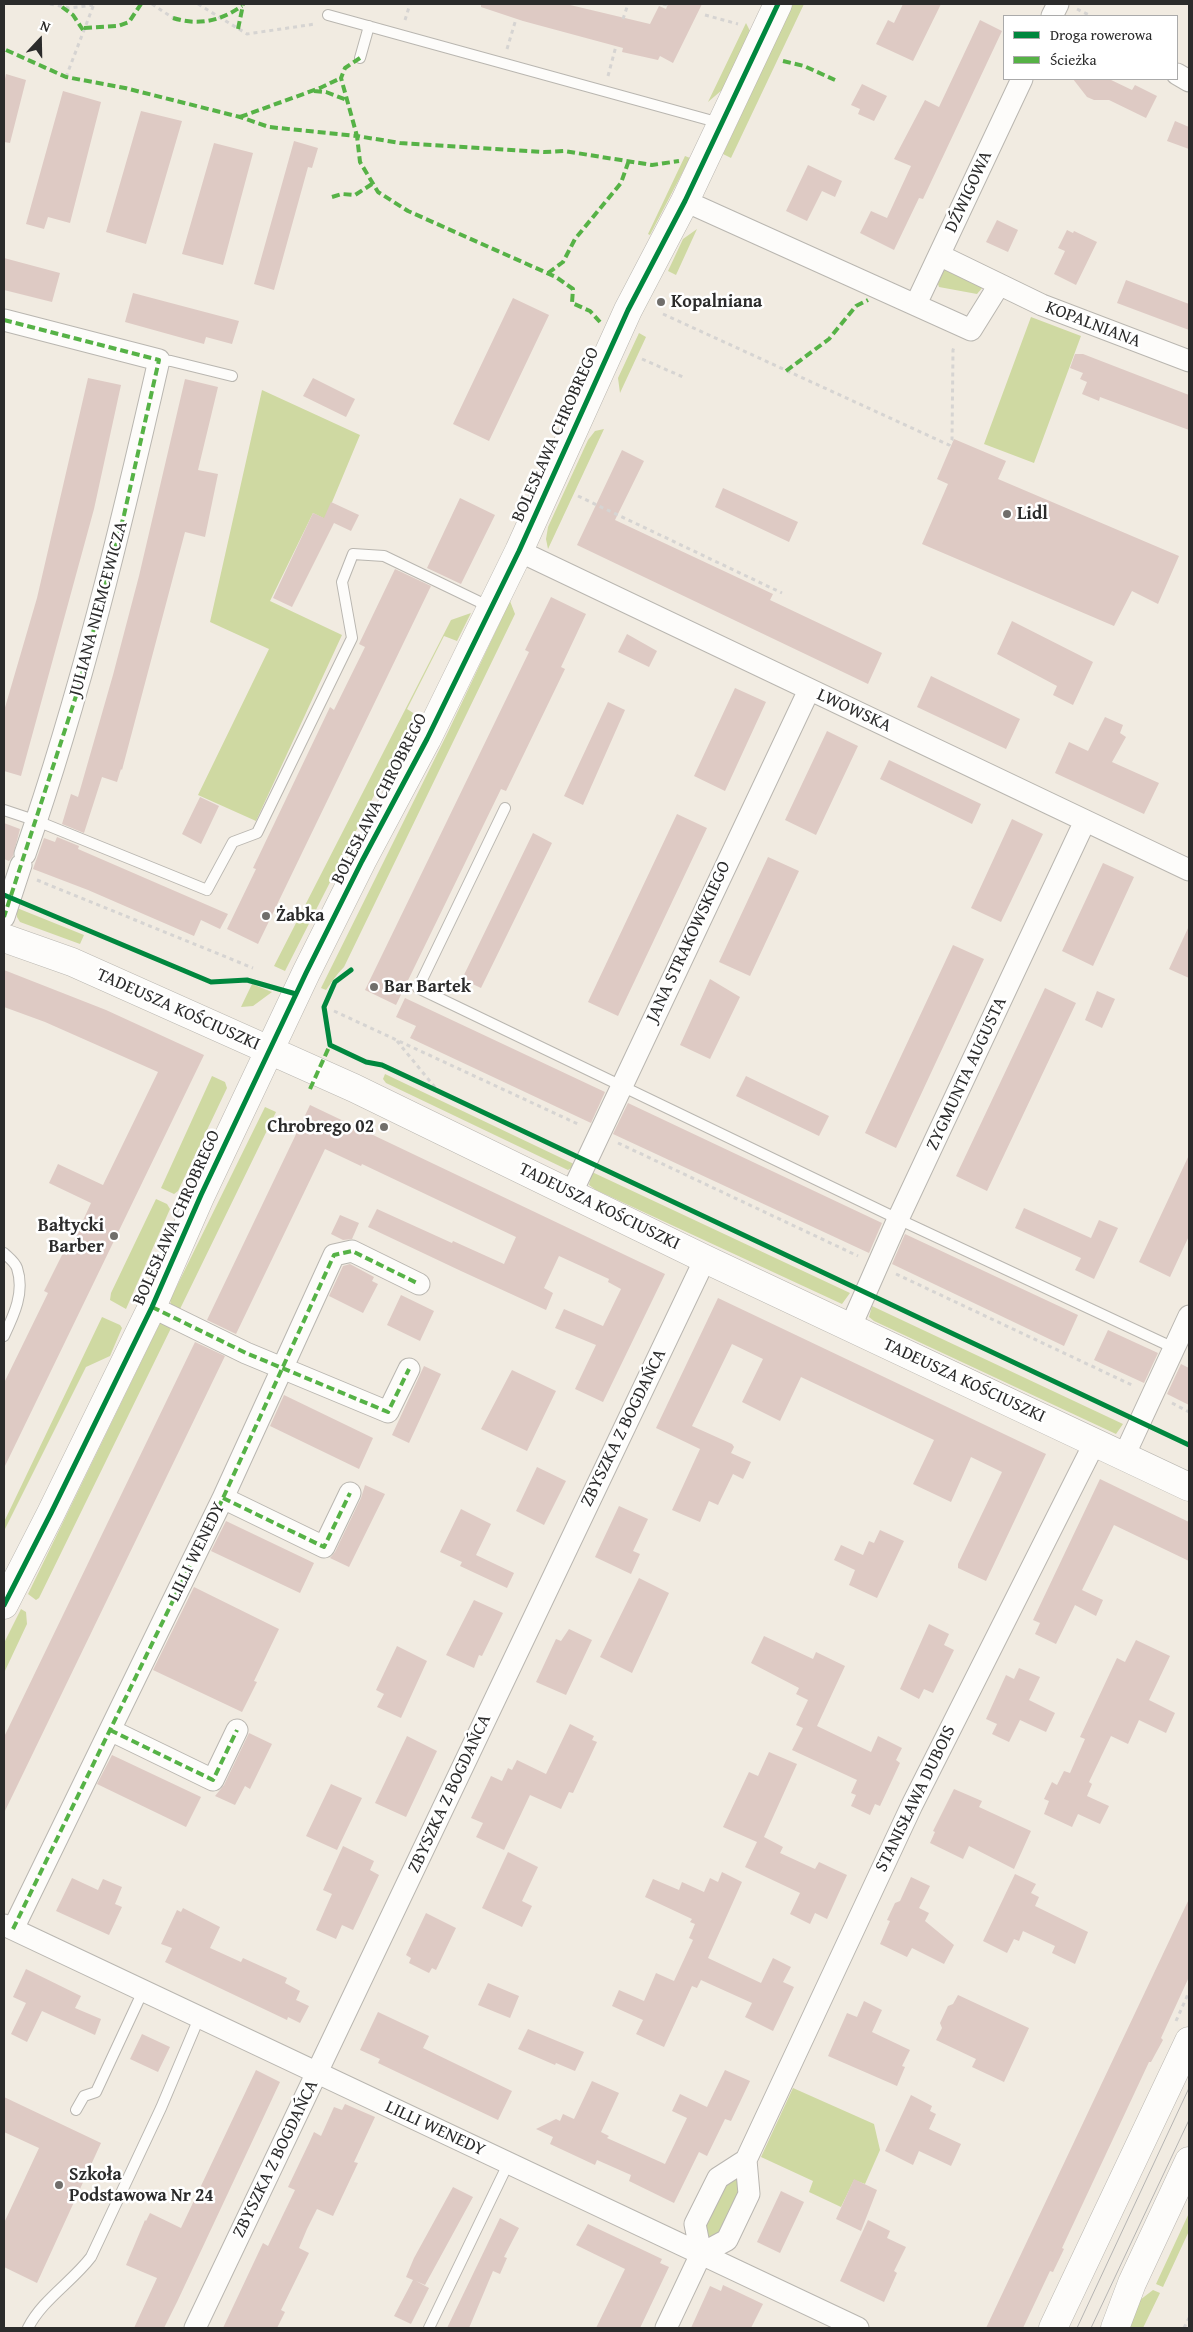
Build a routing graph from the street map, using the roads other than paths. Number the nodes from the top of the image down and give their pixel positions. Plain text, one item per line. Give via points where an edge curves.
1 (778, 4) edge
2 (328, 15) road end
3 (369, 26) junction
4 (360, 58) dead end
5 (1178, 75) edge
6 (1022, 80) edge
7 (1189, 82) edge
8 (721, 124) junction
9 (685, 201) junction
10 (939, 255) junction
11 (999, 285) junction
12 (916, 304) junction
13 (4, 320) edge
14 (159, 360) junction
15 (1189, 361) edge
16 (232, 376) dead end
17 (519, 551) junction
18 (492, 608) junction
19 (809, 690) junction
20 (505, 808) dead end
21 (4, 810) edge
22 (37, 821) junction
23 (1085, 821) junction
24 (1189, 870) edge
25 (4, 917) edge
26 (4, 938) edge
27 (270, 1051) junction
28 (621, 1086) junction
29 (571, 1194) junction
30 (898, 1219) junction
31 (4, 1253) edge
32 (705, 1259) junction
33 (419, 1284) dead end
34 (152, 1307) junction
35 (1189, 1316) edge
36 (850, 1328) junction
37 (4, 1336) edge
38 (1174, 1348) junction
39 (283, 1369) junction
40 (409, 1369) dead end
41 (1095, 1442) junction
42 (1124, 1456) junction
43 (1189, 1487) edge
44 (350, 1494) dead end
45 (223, 1498) junction
46 (4, 1605) edge
47 (110, 1730) junction
48 (237, 1730) dead end
49 (8, 1927) edge
50 (143, 1992) junction
51 (199, 2018) junction
52 (1189, 2041) edge
53 (317, 2073) junction
54 (76, 2110) dead end
55 (746, 2160) junction
56 (1189, 2161) edge
57 (508, 2164) junction
58 (701, 2254) junction
59 (28, 2328) edge
60 (195, 2328) edge
61 (429, 2328) edge
62 (666, 2328) edge
63 (858, 2328) edge
64 (1053, 2328) edge
65 (1114, 2328) edge

1 - 8 street, BOLESŁAWA CHROBREGO
2 - 3 lane
3 - 4 lane
3 - 8 lane
5 - 7 street
6 - 10 street, DŹWIGOWA
8 - 9 street, BOLESŁAWA CHROBREGO
9 - 12 street
9 - 17 street, BOLESŁAWA CHROBREGO via 628,310
10 - 11 street, KOPALNIANA
10 - 12 street, DŹWIGOWA
11 - 12 street via 971,330
11 - 15 street, KOPALNIANA via 1062,314
13 - 14 street
14 - 16 lane via 171,360
14 - 22 street, JULIANA NIEMCEWICZA via 122,525 77,692
17 - 18 street, BOLESŁAWA CHROBREGO
17 - 19 street, LWOWSKA
18 - 22 lane via 384,556 353,554 342,582 352,638 257,833 233,842 207,890
18 - 27 street, BOLESŁAWA CHROBREGO via 357,870
19 - 23 street, LWOWSKA
19 - 28 street, JANA STRAKOWSKIEGO
20 - 28 lane via 418,988
21 - 22 lane
22 - 25 street, JULIANA NIEMCEWICZA
23 - 24 street, LWOWSKA
23 - 30 street, ZYGMUNTA AUGUSTA
26 - 27 street, TADEUSZA KOŚCIUSZKI via 72,962
27 - 29 street, TADEUSZA KOŚCIUSZKI
27 - 34 street, BOLESŁAWA CHROBREGO via 201,1194
28 - 29 street, JANA STRAKOWSKIEGO
28 - 30 lane
29 - 32 street, TADEUSZA KOŚCIUSZKI
30 - 36 street, ZYGMUNTA AUGUSTA
30 - 38 lane
31 - 37 lane via 17,1266 20,1290 16,1312
32 - 36 street, TADEUSZA KOŚCIUSZKI
32 - 53 street, ZBYSZKA Z BOGDAŃCA
33 - 39 street, LILLI WENEDY via 352,1251 334,1255
34 - 39 street
34 - 46 street, BOLESŁAWA CHROBREGO
35 - 38 street
36 - 41 street, TADEUSZA KOŚCIUSZKI
38 - 42 street
39 - 40 street via 388,1412
39 - 45 street, LILLI WENEDY
41 - 42 street, TADEUSZA KOŚCIUSZKI
41 - 55 street, STANISŁAWA DUBOIS via 912,1805
42 - 43 street, TADEUSZA KOŚCIUSZKI
44 - 45 street via 324,1547
45 - 47 street, LILLI WENEDY
47 - 48 street via 213,1780
47 - 49 street, LILLI WENEDY
49 - 50 street, LILLI WENEDY
50 - 51 street, LILLI WENEDY
50 - 54 lane via 96,2092 84,2096
51 - 53 street, LILLI WENEDY
51 - 59 lane via 91,2257 35,2314
52 - 64 street
53 - 57 street, LILLI WENEDY
53 - 60 street, ZBYSZKA Z BOGDAŃCA
55 - 58 street via 749,2194 727,2240
55 - 58 street via 718,2178 694,2224
56 - 65 street
57 - 58 street, LILLI WENEDY
57 - 61 lane
58 - 62 street
58 - 63 street, LILLI WENEDY

